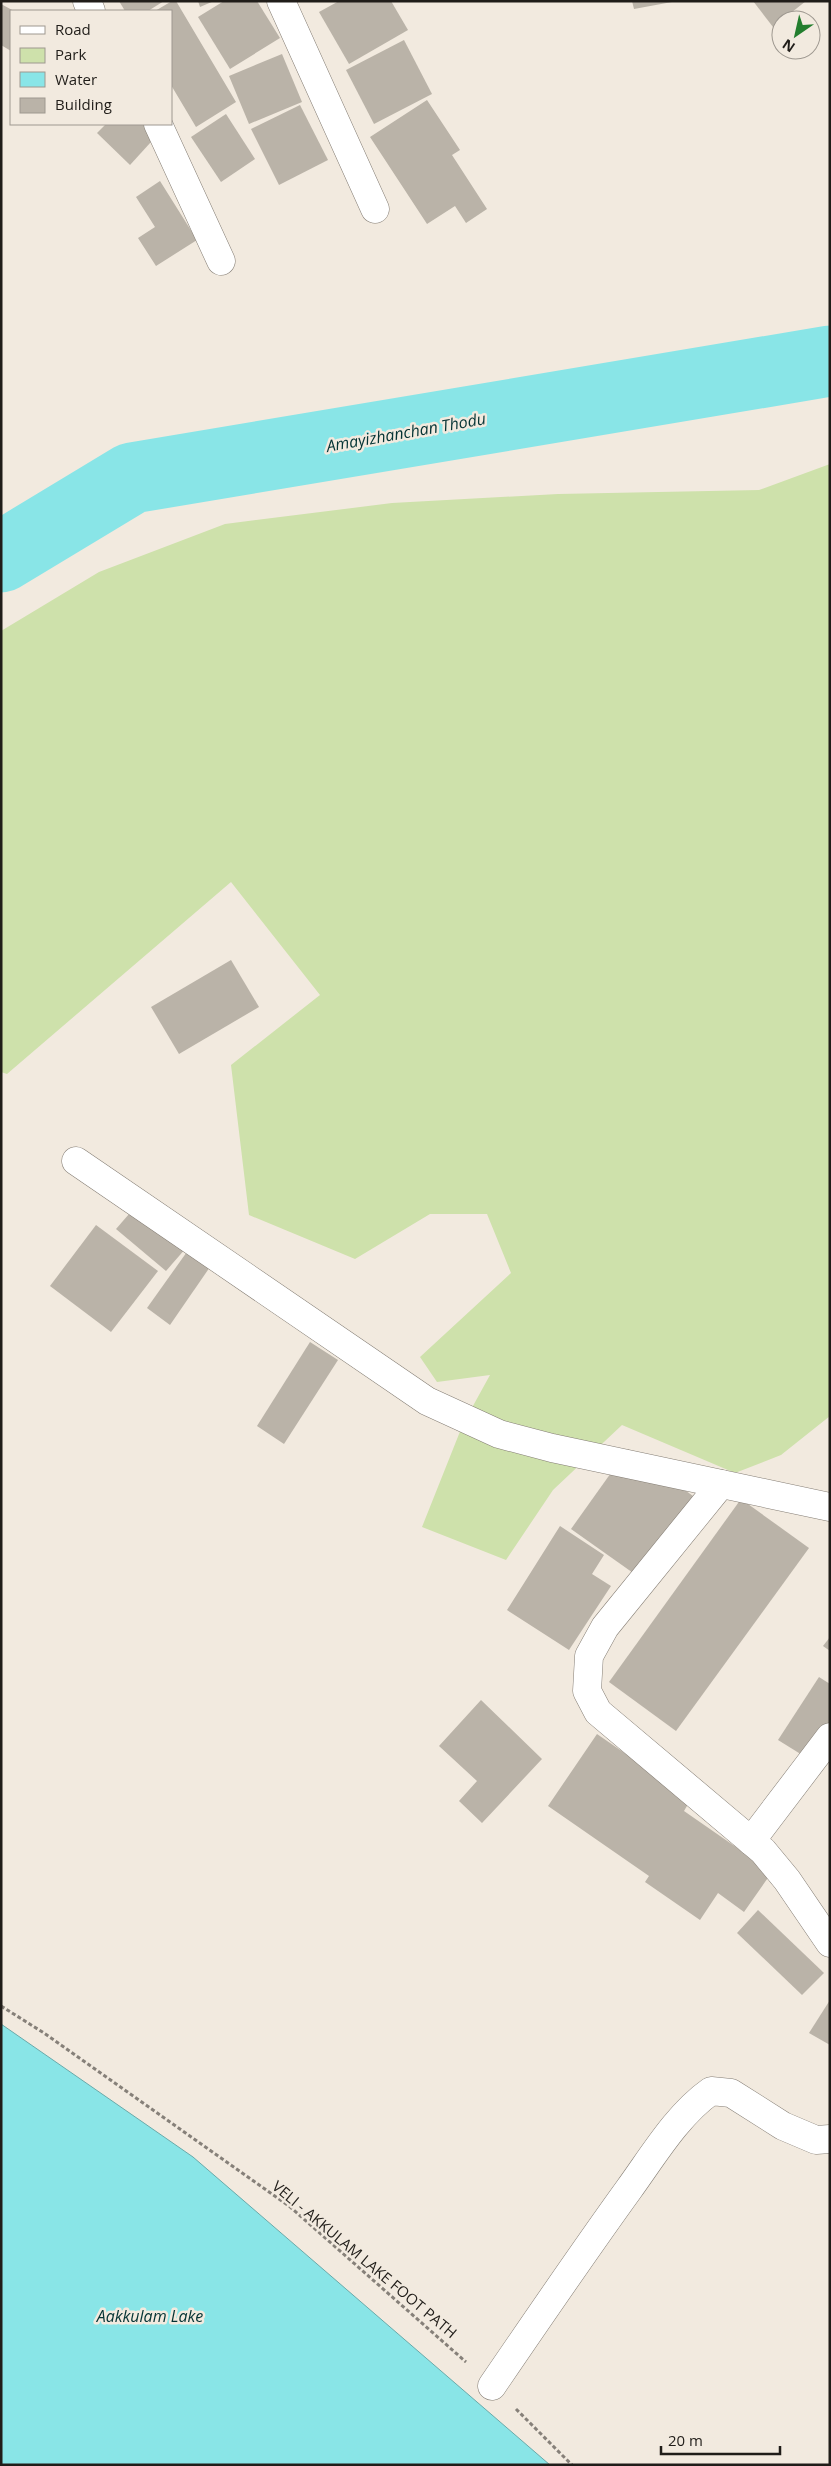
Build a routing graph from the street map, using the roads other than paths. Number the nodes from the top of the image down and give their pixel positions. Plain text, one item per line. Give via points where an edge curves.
1 (281, 1) edge
2 (158, 125) edge
3 (375, 209) dead end
4 (221, 261) dead end
5 (76, 1162) dead end
6 (721, 1484) junction
7 (830, 1507) edge
8 (830, 1737) edge
9 (751, 1841) junction
10 (830, 1943) edge
11 (830, 2139) edge
12 (492, 2386) road end

1 - 3 street
2 - 4 street
5 - 6 street via 427,1401 499,1434
6 - 7 street
6 - 9 street via 605,1627 589,1656 587,1691 598,1712
8 - 9 street
9 - 10 street via 787,1880
11 - 12 street via 816,2140 784,2126 731,2093 711,2091 696,2102 650,2159

